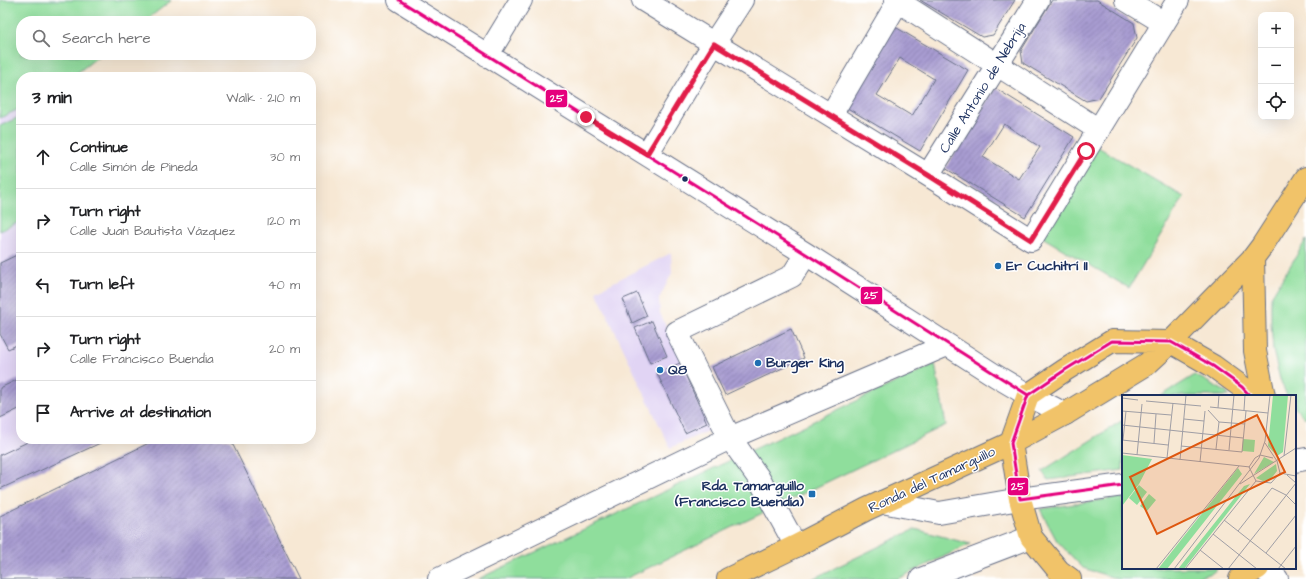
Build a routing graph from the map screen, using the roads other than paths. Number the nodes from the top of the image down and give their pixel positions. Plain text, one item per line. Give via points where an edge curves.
1 (399, 0) edge
2 (521, 0) edge
3 (643, 0) edge
4 (742, 0) edge
5 (898, 0) edge
6 (1038, 0) edge
7 (1126, 0) edge
8 (1178, 0) edge
9 (1164, 23) junction
10 (714, 44) junction
11 (487, 56) junction
12 (997, 65) junction
13 (831, 115) junction
14 (1099, 130) junction
15 (647, 154) junction
16 (928, 175) junction
17 (1306, 178) edge
18 (806, 254) junction
19 (1252, 258) junction
20 (1171, 342) junction
21 (947, 345) junction
22 (1249, 395) edge
23 (1264, 395) edge
24 (1028, 396) junction
25 (1065, 414) junction
26 (730, 438) junction
27 (1011, 443) junction
28 (1306, 459) edge
29 (1296, 461) edge
30 (1122, 485) edge
31 (1020, 499) junction
32 (882, 502) junction
33 (1031, 537) junction
34 (796, 546) junction
35 (1256, 569) edge
36 (1262, 569) edge
37 (439, 579) edge
38 (728, 579) edge
39 (922, 579) edge
40 (1070, 579) edge
41 (1240, 579) edge
42 (1277, 579) edge

1 - 11 street
2 - 11 street
3 - 10 street
4 - 10 street
5 - 12 street
5 - 13 street
6 - 12 street, Calle Antonio de Nebrija
7 - 9 street
8 - 9 street
9 - 14 street
10 - 13 street
10 - 15 street
11 - 15 street
12 - 14 street
12 - 16 street, Calle Antonio de Nebrija
13 - 16 street
14 - 16 street via 1031,240
15 - 18 street
17 - 19 main road, Ronda del Tamarguillo
18 - 21 street
18 - 26 street via 792,276 677,332
19 - 20 main road, Ronda del Tamarguillo
19 - 23 main road via 1255,351
20 - 22 main road via 1213,366
20 - 24 main road via 1112,342
20 - 25 main road, Ronda del Tamarguillo via 1146,364
21 - 24 street
21 - 26 street
24 - 25 street
24 - 27 main road
25 - 27 main road, Ronda del Tamarguillo
26 - 34 street via 758,477
26 - 37 street
27 - 31 main road
27 - 32 main road, Ronda del Tamarguillo
28 - 29 street
30 - 31 street
31 - 32 street via 939,513
31 - 33 main road
32 - 34 main road, Ronda del Tamarguillo
33 - 39 street
33 - 40 main road via 1059,571
34 - 38 main road, Ronda del Tamarguillo
35 - 41 main road
36 - 42 street

